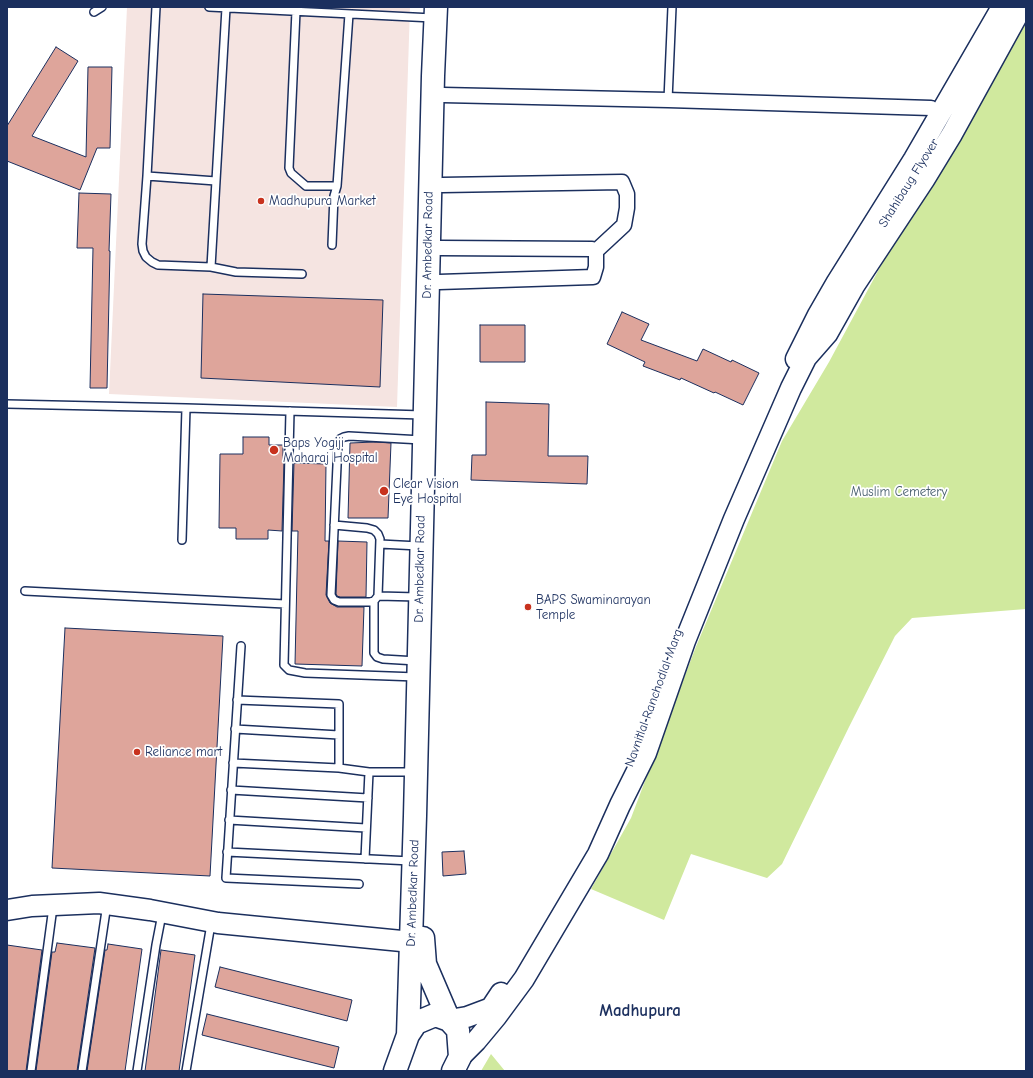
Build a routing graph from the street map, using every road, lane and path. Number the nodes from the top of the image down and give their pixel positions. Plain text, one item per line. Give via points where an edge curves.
1 (102, 7) edge
2 (156, 7) edge
3 (209, 7) edge
4 (672, 7) edge
5 (990, 7) edge
6 (1002, 7) edge
7 (1011, 7) edge
8 (1022, 7) edge
9 (226, 8) edge
10 (296, 11) junction
11 (439, 11) edge
12 (94, 12) dead end
13 (348, 14) junction
14 (443, 94) junction
15 (668, 100) junction
16 (931, 108) junction
17 (147, 176) junction
18 (216, 181) junction
19 (442, 185) junction
20 (337, 186) junction
21 (332, 245) dead end
22 (440, 248) junction
23 (596, 251) junction
24 (211, 267) junction
25 (302, 274) dead end
26 (439, 282) junction
27 (822, 317) junction
28 (802, 357) junction
29 (7, 404) edge
30 (186, 408) junction
31 (290, 411) junction
32 (424, 415) junction
33 (424, 440) junction
34 (334, 525) junction
35 (182, 540) dead end
36 (380, 544) junction
37 (421, 546) junction
38 (25, 591) dead end
39 (420, 597) junction
40 (376, 598) junction
41 (285, 604) junction
42 (241, 646) dead end
43 (418, 669) junction
44 (237, 700) junction
45 (235, 730) junction
46 (339, 735) junction
47 (233, 763) junction
48 (339, 768) junction
49 (369, 772) junction
50 (416, 772) junction
51 (231, 790) junction
52 (368, 798) junction
53 (229, 820) junction
54 (366, 828) junction
55 (227, 852) junction
56 (365, 859) junction
57 (414, 861) junction
58 (359, 884) dead end
59 (107, 904) junction
60 (54, 905) junction
61 (7, 910) edge
62 (162, 912) junction
63 (211, 921) junction
64 (417, 942) junction
65 (449, 1020) junction
66 (408, 1034) junction
67 (456, 1064) edge
68 (31, 1071) edge
69 (82, 1071) edge
70 (137, 1071) edge
71 (186, 1071) edge
72 (395, 1071) edge

1 - 12 lane
2 - 17 lane
3 - 9 lane
4 - 15 lane
5 - 16 main road
6 - 27 main road, Shahibaug Flyover via 914,159 836,282
7 - 27 main road, Shahibaug Flyover via 922,163
8 - 28 main road via 932,167 854,286 827,334
9 - 10 lane
9 - 18 lane
10 - 13 lane
10 - 20 lane via 289,168 306,186
11 - 13 lane
11 - 14 main road, Dr. Ambedkar Road
11 - 32 main road, Dr. Ambedkar Road
13 - 20 lane
14 - 15 street
14 - 19 main road, Dr. Ambedkar Road
15 - 16 street
16 - 28 main road via 851,234 801,324
17 - 18 lane
17 - 24 lane via 142,244 146,257 158,265
18 - 24 lane
19 - 22 main road, Dr. Ambedkar Road
19 - 23 street via 622,182 627,194 624,225
20 - 21 lane via 334,196
22 - 23 street
22 - 26 main road, Dr. Ambedkar Road
23 - 26 street via 596,268 592,277
24 - 25 lane via 236,272
26 - 64 main road, Dr. Ambedkar Road
27 - 28 main road, Shahibaug Flyover
28 - 65 main road, Navnitlal Ranchodlal Marg via 784,384 726,516 679,630 638,750 590,850 520,967 491,1008 467,1017
28 - 67 main road via 688,633 646,753 598,854 524,979
29 - 30 lane
30 - 31 lane
30 - 35 lane
31 - 32 lane
31 - 41 lane
32 - 33 main road, Dr. Ambedkar Road
33 - 34 lane via 349,436 340,439
33 - 37 main road, Dr. Ambedkar Road
34 - 36 lane via 374,530 378,534
34 - 40 lane via 331,595 339,602 370,602
36 - 37 lane
36 - 40 lane
37 - 39 main road, Dr. Ambedkar Road
38 - 41 lane
39 - 40 lane
39 - 43 main road, Dr. Ambedkar Road
40 - 43 lane via 374,653 383,659
41 - 43 lane via 284,665 289,670 305,673
42 - 44 lane
43 - 50 main road, Dr. Ambedkar Road
44 - 45 lane
44 - 46 lane via 339,704
45 - 46 lane
45 - 47 lane
46 - 48 lane
47 - 48 lane
47 - 51 lane
48 - 49 lane
49 - 50 lane
49 - 52 lane
50 - 57 main road, Dr. Ambedkar Road
51 - 52 lane
51 - 53 lane
52 - 54 lane
53 - 54 lane
53 - 55 lane
54 - 56 lane
55 - 56 lane
55 - 58 lane via 226,878
56 - 57 lane
57 - 64 main road, Dr. Ambedkar Road
59 - 60 main road
59 - 62 main road
59 - 69 lane
60 - 61 main road
60 - 68 lane
62 - 63 main road
62 - 70 lane
63 - 64 main road
63 - 71 lane
64 - 65 main road, Dr. Ambedkar Road
64 - 66 main road, Dr. Ambedkar Road
65 - 66 main road via 435,1015 416,1024
65 - 67 main road, Dr. Ambedkar Road via 458,1030
66 - 72 main road

